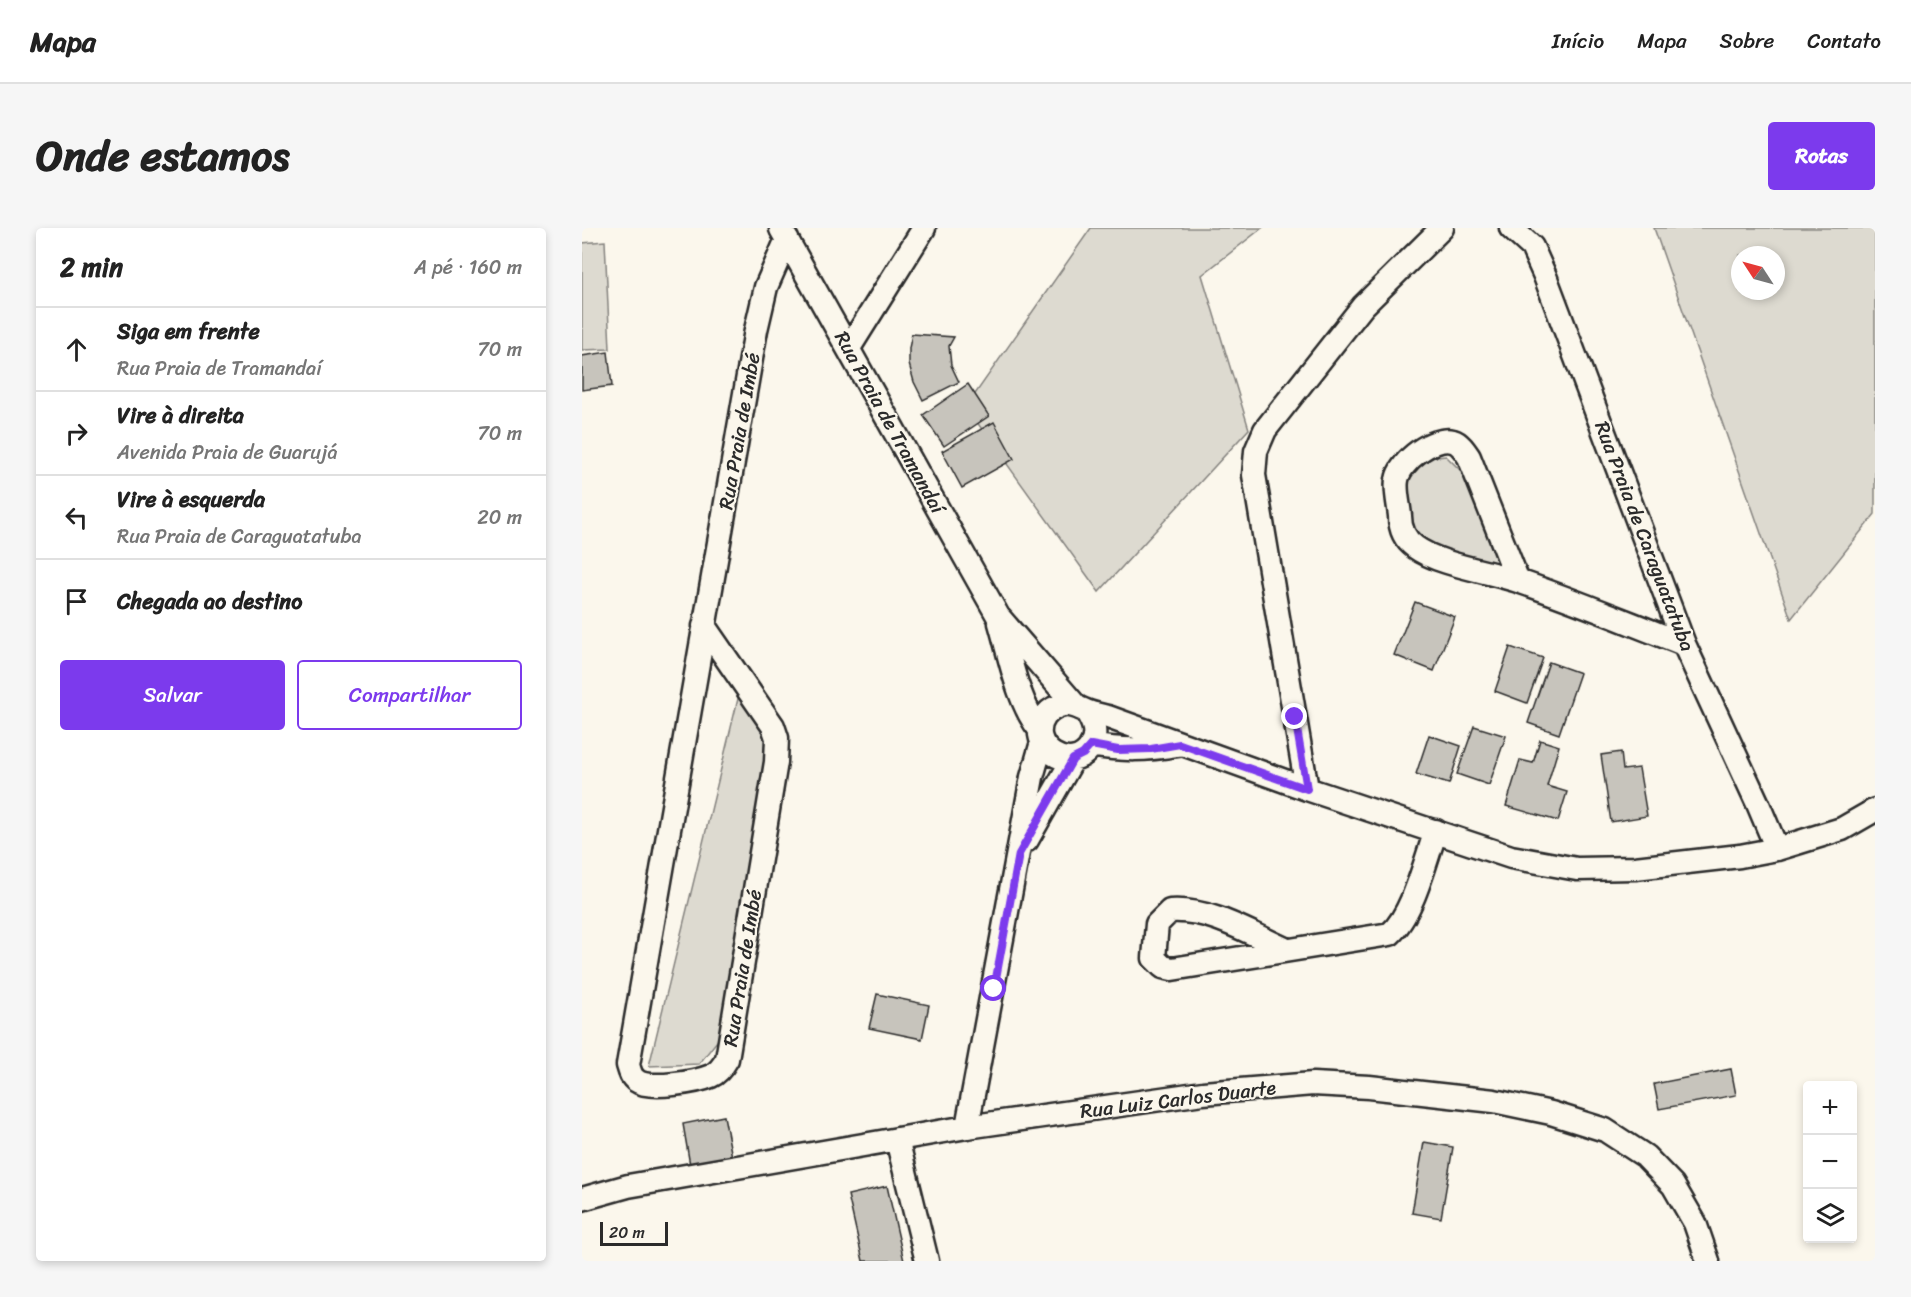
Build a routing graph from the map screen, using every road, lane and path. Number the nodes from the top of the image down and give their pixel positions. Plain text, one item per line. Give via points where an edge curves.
1 (924, 228) edge
2 (1442, 228) edge
3 (1511, 228) edge
4 (783, 233) edge
5 (849, 348) junction
6 (1518, 581) junction
7 (998, 616) junction
8 (704, 626) junction
9 (1684, 644) junction
10 (1080, 708) junction
11 (1041, 736) junction
12 (1180, 744) junction
13 (1091, 745) junction
14 (1073, 759) junction
15 (1307, 789) junction
16 (1875, 810) edge
17 (1436, 831) junction
18 (1777, 849) junction
19 (1019, 854) junction
20 (1287, 950) junction
21 (968, 1127) junction
22 (897, 1139) junction
23 (582, 1199) edge
24 (927, 1261) edge
25 (1708, 1261) edge

1 - 5 street
2 - 15 street via 1363,306 1265,429 1256,451 1254,475
3 - 9 street, Rua Praia de Caraguatatuba via 1532,247 1545,276
4 - 5 street, Rua Praia de Tramandaí
4 - 8 street, Rua Praia de Imbé via 766,287
5 - 7 street, Rua Praia de Tramandaí
6 - 6 street via 1469,457 1453,441 1426,445 1405,464 1397,479 1400,529 1407,540 1431,556
6 - 9 street
7 - 10 street, Rua Praia de Tramandaí
7 - 11 street, Rua Praia de Tramandaí via 1023,699
8 - 8 street, Rua Praia de Imbé via 773,726 776,762 726,1059 712,1076 677,1085 642,1084 630,1074 628,1065
9 - 18 street, Rua Praia de Caraguatatuba
10 - 11 street via 1063,705 1051,709 1043,718
10 - 12 street
10 - 13 street via 1093,722
11 - 14 street via 1049,753 1060,759
11 - 19 street
12 - 13 street via 1118,750
12 - 15 street
13 - 14 street
14 - 19 street
15 - 17 street
16 - 18 street via 1842,829
17 - 18 street via 1511,857 1577,869 1635,868
17 - 20 street via 1399,927 1390,934
19 - 21 street
20 - 20 street via 1216,919 1184,910 1170,911 1157,924 1154,958 1172,969
21 - 22 street, Rua Luiz Carlos Duarte
21 - 25 street, Rua Luiz Carlos Duarte via 1203,1093 1303,1084 1494,1101 1605,1130 1645,1156 1673,1185 1695,1223
22 - 23 street, Rua Luiz Carlos Duarte via 628,1186
22 - 24 street

